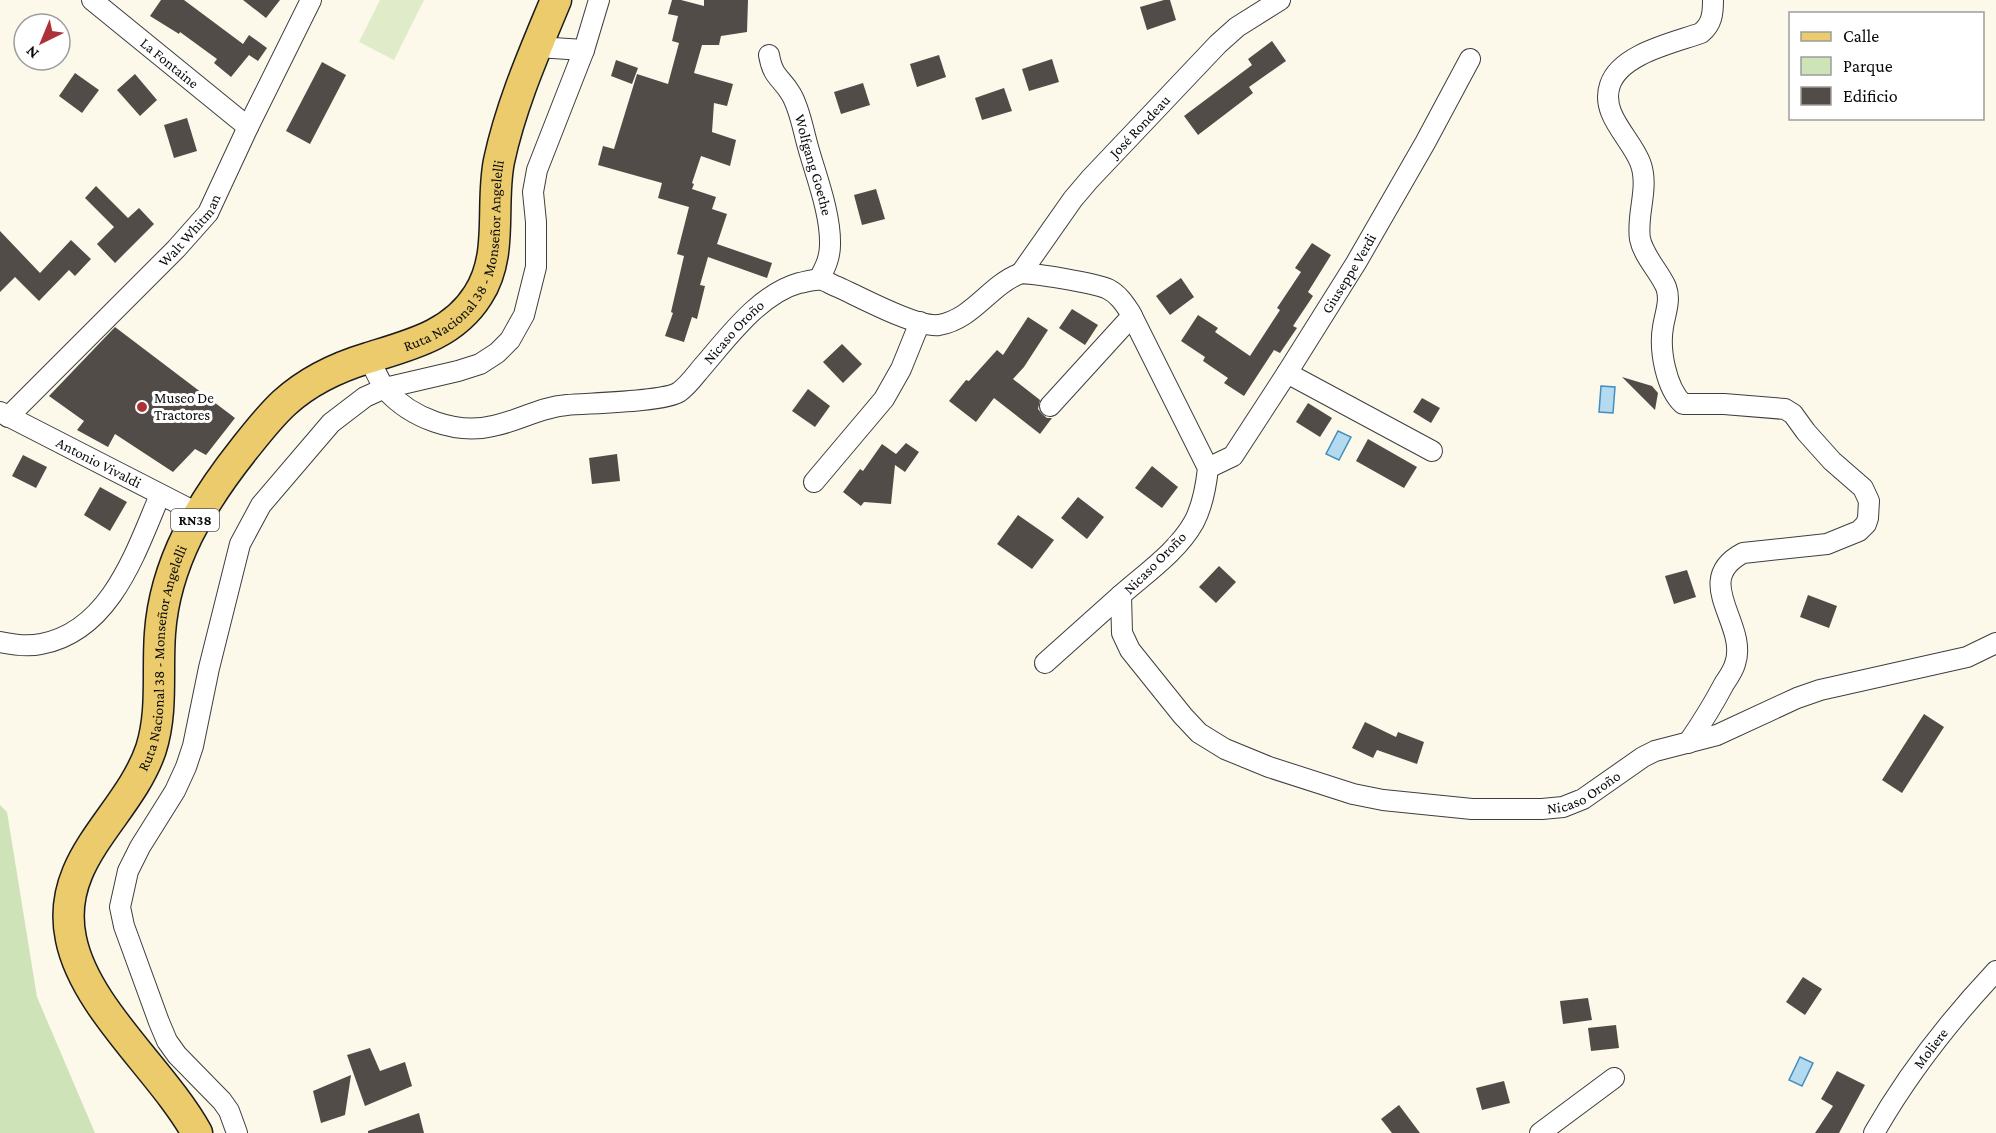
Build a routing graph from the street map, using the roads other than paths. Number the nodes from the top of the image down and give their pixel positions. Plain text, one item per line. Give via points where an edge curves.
1 (92, 0) edge
2 (311, 0) edge
3 (556, 0) edge
4 (600, 0) edge
5 (1280, 0) edge
6 (1713, 0) edge
7 (537, 47) junction
8 (584, 50) junction
9 (769, 55) dead end
10 (1470, 59) dead end
11 (248, 127) junction
12 (1022, 273) junction
13 (819, 279) junction
14 (1132, 316) junction
15 (920, 322) junction
16 (369, 358) junction
17 (1287, 373) junction
18 (385, 388) junction
19 (1050, 406) dead end
20 (4, 415) edge
21 (1432, 451) dead end
22 (1208, 468) junction
23 (814, 482) dead end
24 (160, 495) junction
25 (198, 514) junction
26 (1121, 595) junction
27 (0, 642) edge
28 (1996, 643) edge
29 (1045, 663) dead end
30 (1688, 743) junction
31 (1996, 971) edge
32 (1614, 1078) dead end
33 (196, 1133) edge
34 (237, 1133) edge
35 (1540, 1133) edge
36 (1874, 1133) edge

1 - 11 street, La Fontaine
2 - 11 street, Walt Whitman
3 - 7 main road, Ruta Nacional 38 - Monseñor Angelelli / RN38
4 - 8 street
5 - 12 street, José Rondeau via 1218,44 1090,179
6 - 30 street via 1708,27 1637,56 1615,73 1607,99 1641,166 1640,240 1666,287 1662,348 1672,392 1683,404 1785,409 1863,488 1869,501 1866,524 1846,537 1827,544 1743,553 1733,559 1719,586 1734,627 1738,649 1735,665
7 - 8 street
7 - 16 main road, Ruta Nacional 38 - Monseñor Angelelli / RN38 via 508,123 498,166 495,237 485,282 469,307 443,330 412,345
8 - 18 street via 537,170 533,192 536,267 524,315 510,340 480,364
9 - 13 street, Wolfgang Goethe via 771,68 791,94 799,113 829,223 829,261
10 - 17 street, Giuseppe Verdi via 1356,263
11 - 20 street, Walt Whitman via 208,213 176,249
12 - 14 street via 1108,289 1121,299
12 - 15 street via 954,321 937,325
13 - 15 street
13 - 18 street, Nicaso Oroño via 787,288 753,311 688,383 671,396 550,406 477,428 440,423 418,415
14 - 19 street
14 - 22 street
15 - 23 street via 884,399
16 - 18 street, Nicaso Oroño
16 - 25 main road, Ruta Nacional 38 - Monseñor Angelelli / RN38 via 317,380 285,402 237,457
17 - 21 street
17 - 22 street, Giuseppe Verdi via 1233,456
18 - 34 street via 364,397 331,423 251,520 240,544 186,767 140,847 122,892 124,926 167,1041 222,1101
20 - 24 street, Antonio Vivaldi
22 - 26 street, Nicaso Oroño via 1194,523 1170,552
24 - 25 street, Antonio Vivaldi
24 - 27 street via 129,566 96,613 61,638 42,644 20,646
25 - 33 main road, Ruta Nacional 38 - Monseñor Angelelli / RN38 via 176,559 161,615 159,705 152,746 134,784 87,852 68,907 71,940 82,973 108,1013 171,1092
26 - 29 street
26 - 30 street, Nicaso Oroño via 1122,633 1130,650 1199,733 1225,749 1269,767 1353,794 1472,808 1563,807 1583,799 1643,757
28 - 30 street, Nicaso Oroño via 1967,657 1820,690 1717,735
31 - 36 street, Moliere via 1913,1072
32 - 35 street

